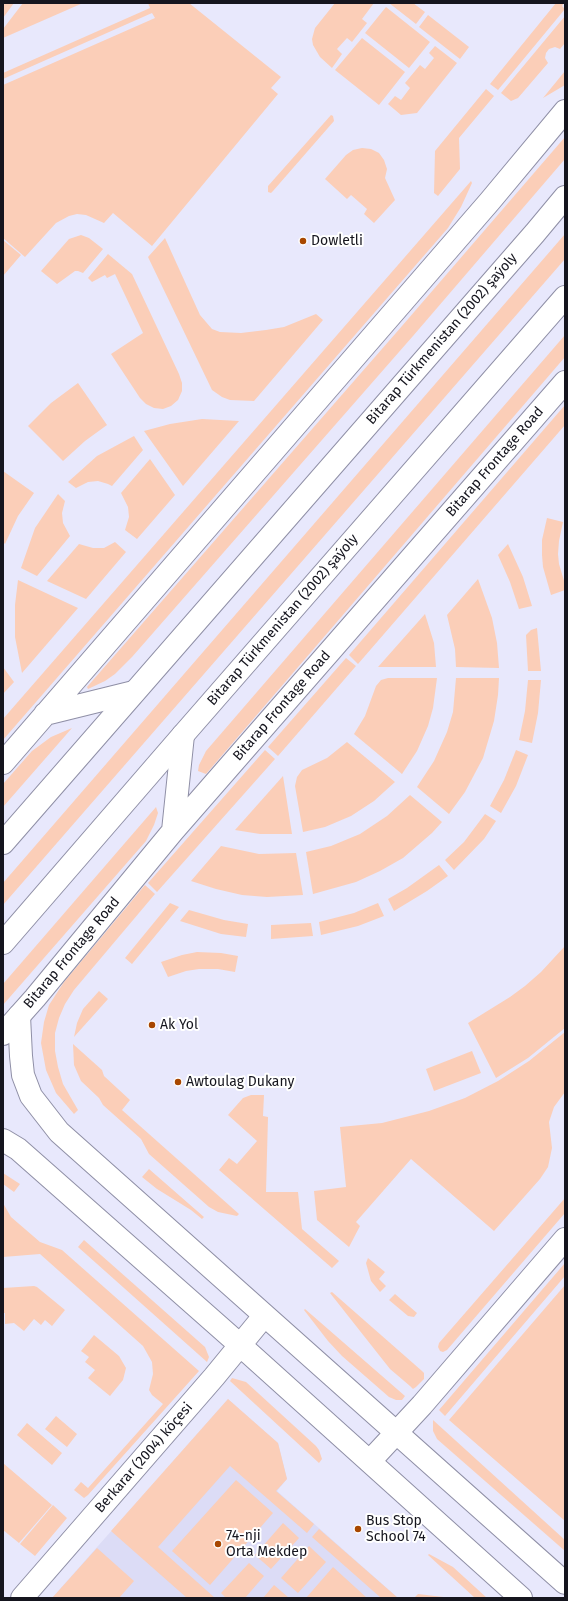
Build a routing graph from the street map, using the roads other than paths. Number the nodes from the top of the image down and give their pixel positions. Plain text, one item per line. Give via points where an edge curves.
1 (565, 111) edge
2 (565, 197) edge
3 (565, 297) edge
4 (565, 382) edge
5 (134, 692) junction
6 (45, 714) junction
7 (183, 735) junction
8 (3, 762) edge
9 (173, 830) junction
10 (3, 843) edge
11 (3, 944) edge
12 (19, 1016) junction
13 (3, 1034) edge
14 (3, 1140) edge
15 (565, 1240) edge
16 (264, 1316) junction
17 (240, 1345) junction
18 (396, 1434) junction
19 (370, 1461) junction
20 (565, 1583) edge
21 (22, 1598) edge
22 (521, 1598) edge

1 - 6 street via 490,202
2 - 5 street, Bitarap Türkmenistan (2002) şaýoly
3 - 7 street, Bitarap Türkmenistan (2002) şaýoly
4 - 9 street, Bitarap Frontage Road
5 - 6 street
5 - 10 street, Bitarap Türkmenistan (2002) şaýoly
6 - 8 street
7 - 9 street
7 - 11 street, Bitarap Türkmenistan (2002) şaýoly
9 - 12 street, Bitarap Frontage Road
12 - 13 street, Bitarap Frontage Road
12 - 16 street via 23,1076 31,1096 45,1116 59,1132
14 - 17 street via 18,1148
15 - 18 street
16 - 17 street, Berkarar (2004) köçesi
16 - 18 street
17 - 19 street
17 - 21 street, Berkarar (2004) köçesi
18 - 19 street
18 - 20 street
19 - 22 street

